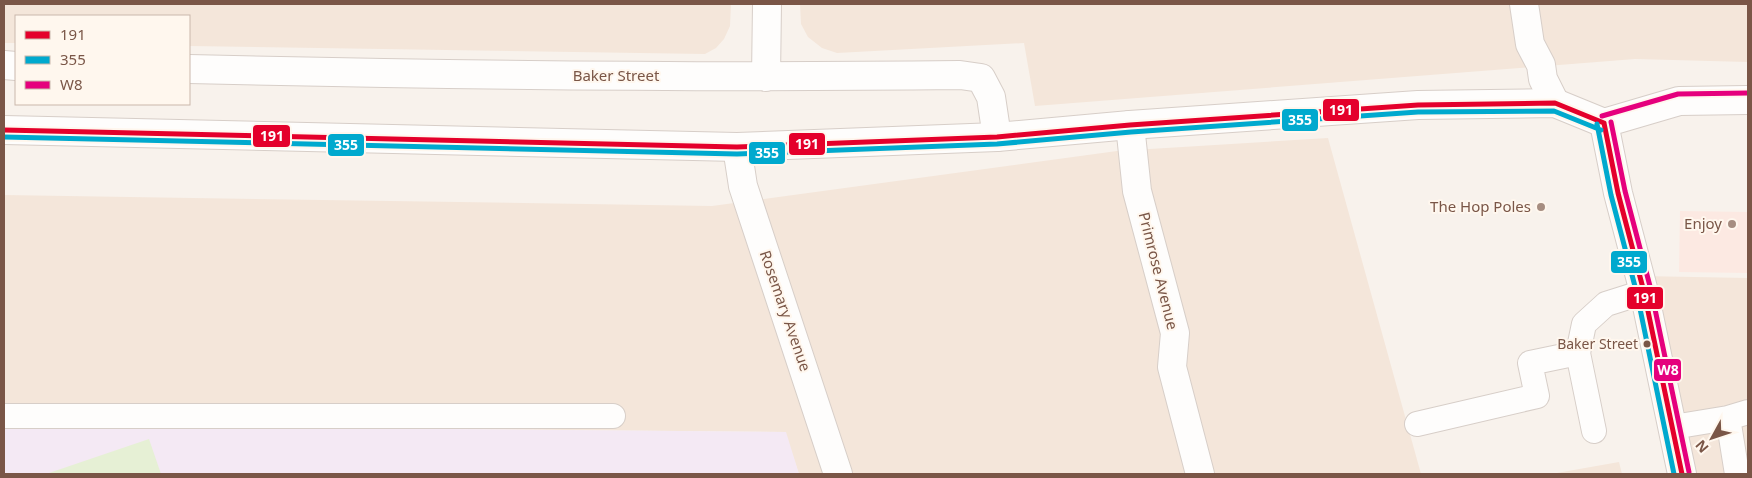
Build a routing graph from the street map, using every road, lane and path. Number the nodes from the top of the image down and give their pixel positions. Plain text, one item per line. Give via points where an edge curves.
1 (767, 4) edge
2 (1524, 4) edge
3 (190, 69) edge
4 (766, 77) junction
5 (1748, 100) edge
6 (1555, 103) junction
7 (1604, 123) junction
8 (1130, 125) junction
9 (4, 130) edge
10 (997, 137) junction
11 (737, 147) junction
12 (1644, 292) junction
13 (1578, 353) junction
14 (1738, 415) edge
15 (4, 416) edge
16 (613, 416) dead end
17 (1417, 424) dead end
18 (1672, 427) junction
19 (1594, 431) dead end
20 (838, 474) edge
21 (1200, 474) edge
22 (1682, 474) edge
23 (1737, 474) edge

1 - 4 street
2 - 6 street via 1530,44 1541,65 1542,79
3 - 4 street, Baker Street
4 - 10 street, Baker Street via 960,75 981,78 991,97
5 - 7 street via 1679,102
6 - 7 street
6 - 8 street via 1418,106
7 - 12 street
8 - 10 street
8 - 21 street, Primrose Avenue via 1137,190 1175,333 1172,367
9 - 11 street
10 - 11 street
11 - 20 street, Rosemary Avenue via 743,186
12 - 13 lane via 1606,304 1584,324
12 - 18 street
13 - 17 lane via 1530,363 1537,396
13 - 19 lane
14 - 18 lane
14 - 23 lane
15 - 16 lane
18 - 22 street

